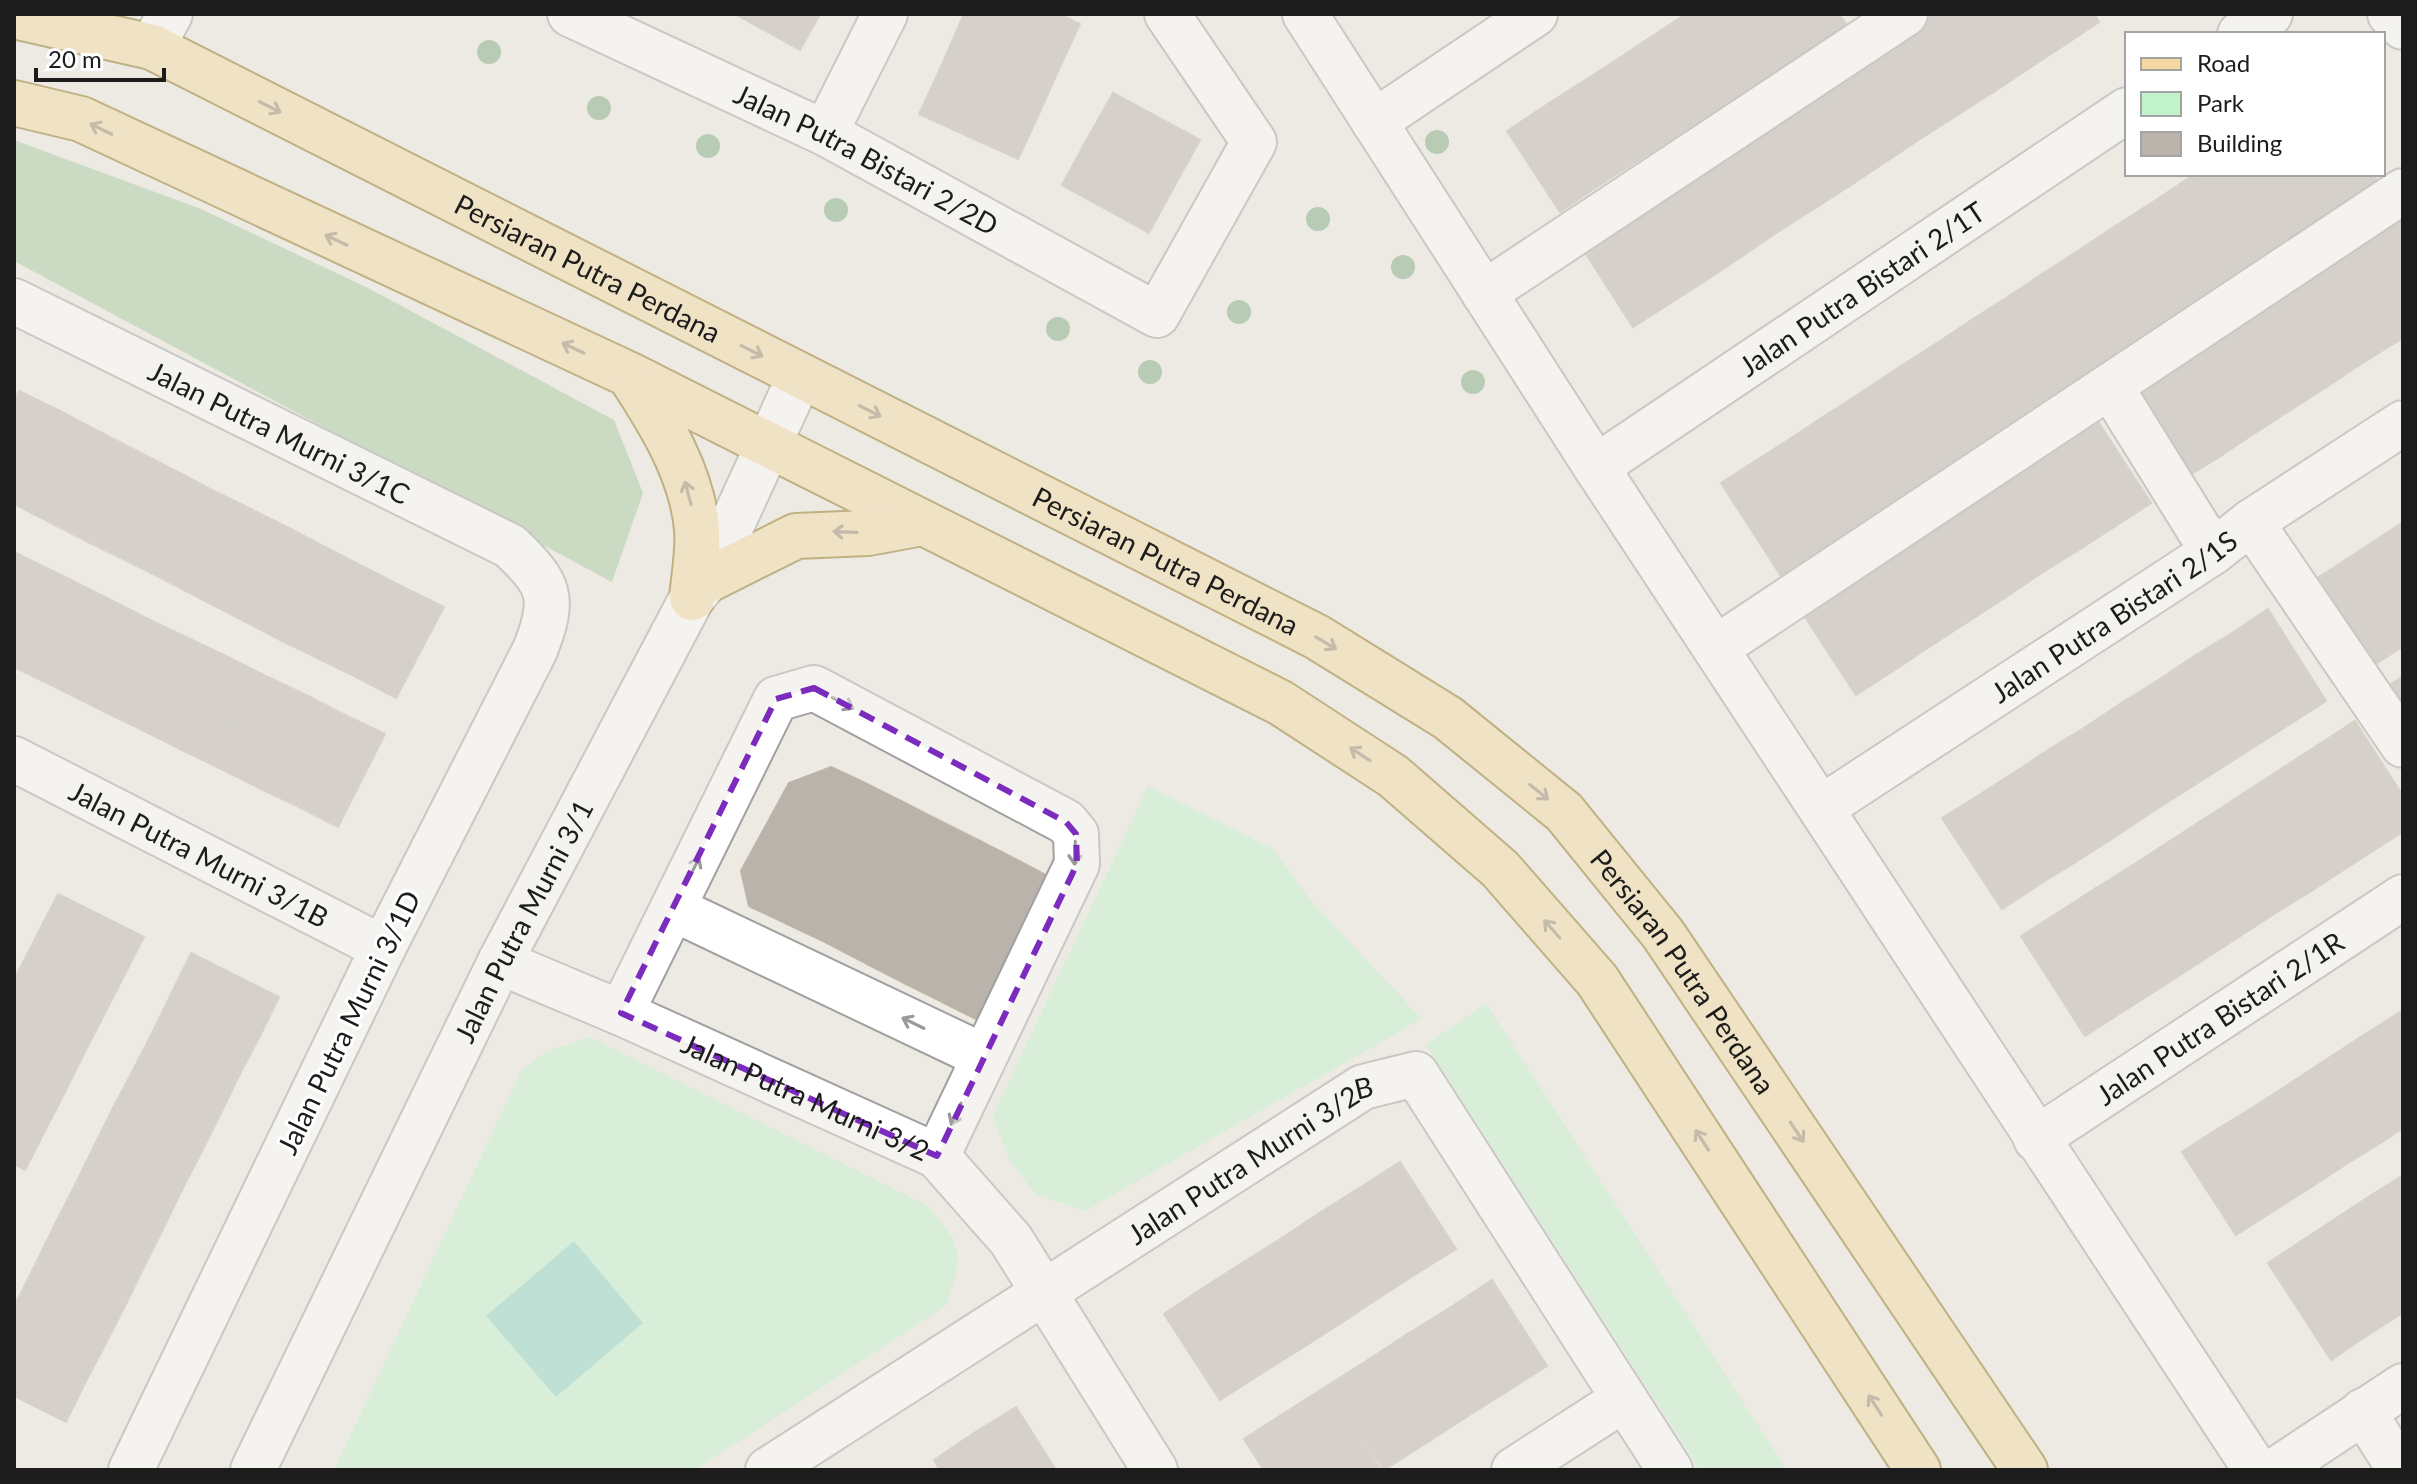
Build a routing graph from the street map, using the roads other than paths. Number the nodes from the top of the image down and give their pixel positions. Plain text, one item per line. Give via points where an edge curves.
1 (570, 14) edge
2 (885, 14) edge
3 (1167, 14) edge
4 (1305, 14) edge
5 (1535, 14) edge
6 (1905, 14) edge
7 (2270, 14) edge
8 (2390, 14) edge
9 (14, 16) edge
10 (2403, 27) edge
11 (161, 30) edge
12 (2243, 32) edge
13 (14, 103) edge
14 (2125, 111) edge
15 (1374, 122) junction
16 (825, 133) junction
17 (2403, 191) edge
18 (1484, 293) junction
19 (14, 301) edge
20 (630, 375) junction
21 (800, 376) junction
22 (2110, 386) junction
23 (2403, 423) edge
24 (768, 445) junction
25 (1596, 467) junction
26 (2251, 522) junction
27 (922, 523) junction
28 (2213, 552) junction
29 (539, 573) joint
30 (699, 589) junction
31 (1716, 648) junction
32 (2403, 745) edge
33 (19, 775) edge
34 (1821, 808) junction
35 (2403, 897) edge
36 (674, 909) junction
37 (383, 948) junction
38 (500, 962) junction
39 (621, 1013) junction
40 (983, 1056) junction
41 (2036, 1139) junction
42 (937, 1156) junction
43 (1043, 1290) junction
44 (2403, 1386) edge
45 (1624, 1399) junction
46 (2363, 1411) junction
47 (131, 1470) edge
48 (253, 1470) edge
49 (768, 1470) edge
50 (1155, 1470) edge
51 (1514, 1470) edge
52 (1670, 1470) edge
53 (1918, 1470) edge
54 (2025, 1470) edge
55 (2256, 1470) edge
56 (2276, 1470) edge
57 (2400, 1470) edge

1 - 16 street, Jalan Putra Bistari 2/2D
2 - 16 street
3 - 16 street, Jalan Putra Bistari 2/2D via 1254,142 1157,315
4 - 15 street
5 - 15 street
6 - 18 street
7 - 12 street
8 - 10 street
9 - 11 main road, Persiaran Putra Perdana
11 -> 21 main road, Persiaran Putra Perdana
20 -> 13 main road via 81,119
14 - 25 street, Jalan Putra Bistari 2/1T
15 - 18 street
17 - 22 street
18 - 25 street
19 - 29 street, Jalan Putra Murni 3/1C via 510,546
20 - 24 main road
30 -> 20 main road via 697,529 688,493 665,431
21 - 24 street, Jalan Putra Murni 3/1
21 -> 54 main road, Persiaran Putra Perdana via 1317,637 1448,718 1564,812 1663,934
22 - 28 street
22 - 31 street
23 - 26 street, Jalan Putra Bistari 2/1S
24 - 27 main road
24 - 30 street, Jalan Putra Murni 3/1
25 - 31 street
26 - 28 street, Jalan Putra Bistari 2/1S
26 - 32 street
27 -> 30 main road via 868,533 796,536
53 -> 27 main road via 1597,980 1500,869 1393,776 1281,703
28 - 34 street, Jalan Putra Bistari 2/1S
29 - 37 street, Jalan Putra Murni 3/1D via 548,595 546,622 535,650
30 - 38 street, Jalan Putra Murni 3/1
31 - 34 street
33 - 37 street, Jalan Putra Murni 3/1B
34 - 41 street
35 - 41 street, Jalan Putra Bistari 2/1R
36 - 39 street
40 -> 36 street
36 -> 40 street via 776,699 814,688 1066,822 1076,834 1077,864
37 - 47 street, Jalan Putra Murni 3/1D
38 - 39 street, Jalan Putra Murni 3/2
38 - 48 street, Jalan Putra Murni 3/1
39 - 42 street, Jalan Putra Murni 3/2
40 -> 42 street
41 - 55 street
42 - 43 street, Jalan Putra Murni 3/2 via 1011,1240
43 - 45 street, Jalan Putra Murni 3/2B via 1363,1087 1416,1074
43 - 49 street, Jalan Putra Murni 3/2B
43 - 50 street, Jalan Putra Murni 3/2
44 - 46 street
45 - 51 street
45 - 52 street
46 - 56 street
46 - 57 street

